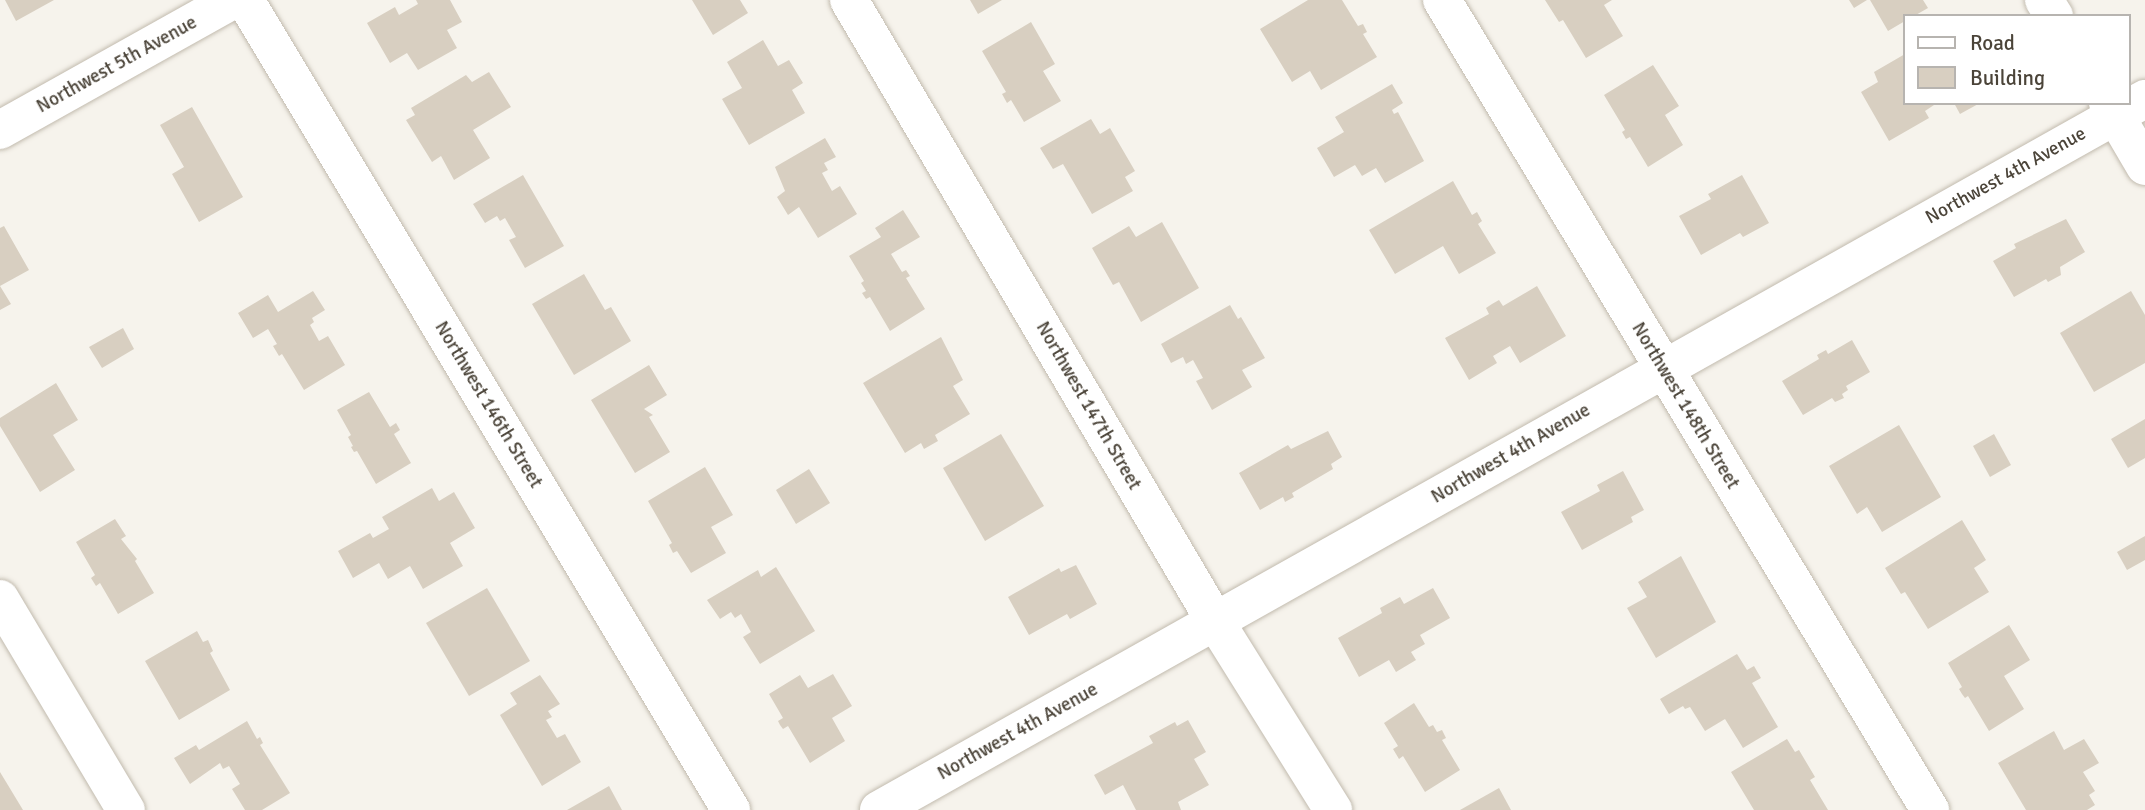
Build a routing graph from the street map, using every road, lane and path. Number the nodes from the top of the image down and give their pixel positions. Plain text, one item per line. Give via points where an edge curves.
1 (233, 0) edge
2 (245, 0) edge
3 (849, 0) edge
4 (1442, 0) edge
5 (2123, 106) edge
6 (0, 130) edge
7 (2145, 166) edge
8 (1662, 369) junction
9 (0, 599) edge
10 (1215, 621) junction
11 (127, 810) edge
12 (731, 810) edge
13 (879, 810) edge
14 (1333, 810) edge
15 (1930, 810) edge

1 - 6 street, Northwest 5th Avenue
2 - 12 street, Northwest 146th Street
3 - 10 street, Northwest 147th Street
4 - 8 street, Northwest 148th Street
5 - 7 street
5 - 8 street, Northwest 4th Avenue
8 - 10 street, Northwest 4th Avenue
8 - 15 street, Northwest 148th Street
9 - 11 street
10 - 13 street, Northwest 4th Avenue
10 - 14 street, Northwest 147th Street

